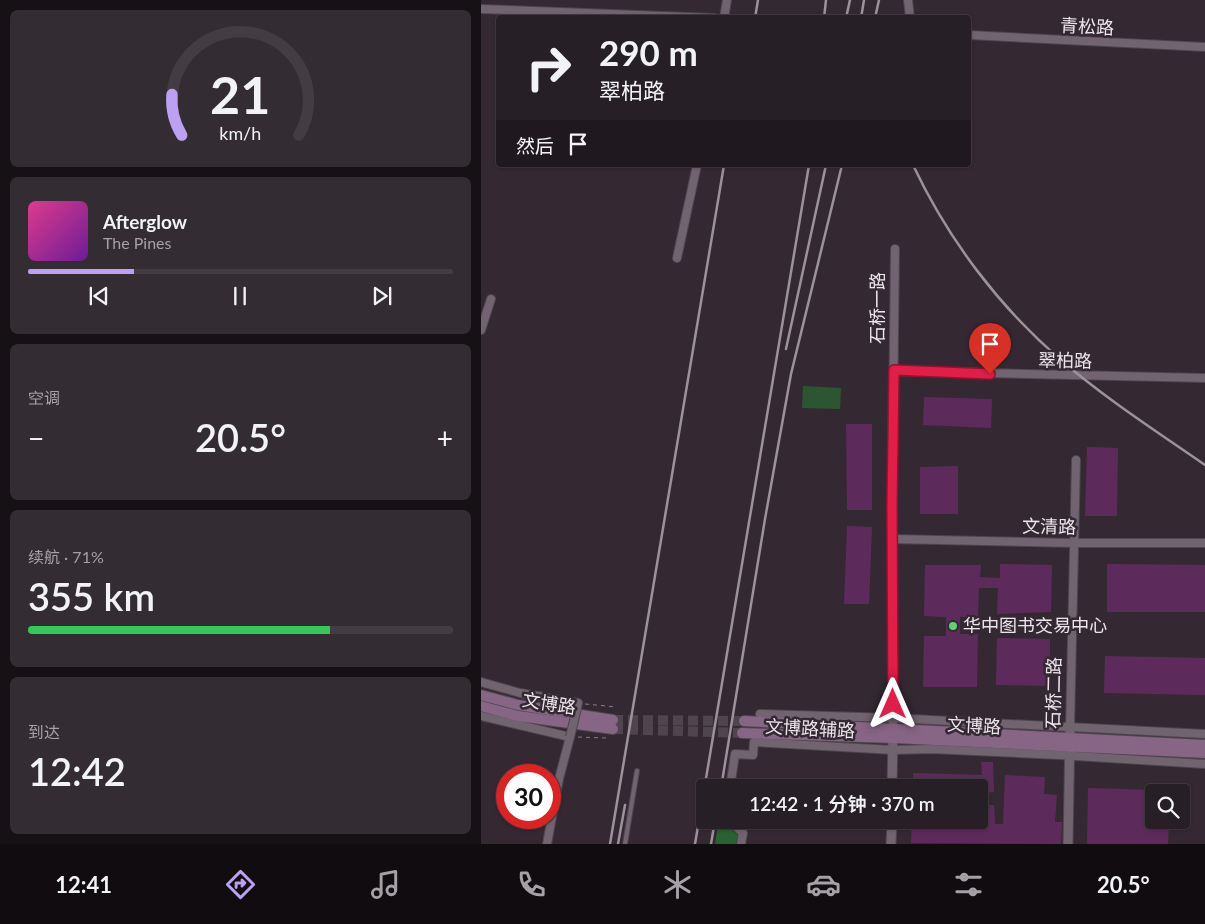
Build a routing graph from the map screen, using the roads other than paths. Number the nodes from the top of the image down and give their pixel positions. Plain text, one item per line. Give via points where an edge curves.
1 (727, 0) edge
2 (908, 0) edge
3 (481, 8) edge
4 (644, 15) edge
5 (724, 15) edge
6 (910, 15) edge
7 (971, 35) edge
8 (1205, 47) edge
9 (697, 167) edge
10 (895, 249) dead end
11 (677, 258) dead end
12 (491, 299) dead end
13 (481, 330) edge
14 (894, 370) junction
15 (1205, 378) edge
16 (1076, 460) dead end
17 (892, 539) junction
18 (1074, 543) junction
19 (1205, 543) edge
20 (481, 682) edge
21 (481, 695) edge
22 (481, 706) edge
23 (760, 714) dead end
24 (481, 716) edge
25 (744, 721) tunnel mouth
26 (893, 728) junction
27 (742, 733) tunnel mouth
28 (1205, 734) edge
29 (570, 737) junction
30 (1069, 742) junction
31 (1205, 745) edge
32 (893, 750) junction
33 (1205, 753) edge
34 (1205, 764) edge
35 (637, 771) dead end
36 (731, 779) edge
37 (892, 779) edge
38 (739, 829) edge
39 (892, 829) edge
40 (547, 844) edge
41 (625, 844) edge
42 (741, 844) edge
43 (891, 844) edge
44 (1068, 844) edge

1 - 5 street
2 - 6 street
3 - 4 street
7 - 8 street, 青松路
9 - 11 street
10 - 14 street, 石桥一路
12 - 13 street
14 - 15 street, 翠柏路
14 - 17 street, 石桥一路
16 - 18 street, 石桥二路
17 - 18 street, 文清路
17 - 26 street, 石桥一路
18 - 19 street, 文清路
18 - 30 street, 石桥二路
20 - 29 street, bridge via 577,706
21 - 22 main road, 文博路 via 612,729 518,716
23 - 26 street
24 - 29 street
25 - 26 main road
26 - 27 main road, 文博路
26 - 30 main road, 文博路
26 - 32 street, 石桥一路
28 - 30 street
29 - 40 street
30 - 31 main road, 文博路
30 - 32 street, 文博路辅路
30 - 33 main road, 文博路
30 - 34 street
30 - 44 street, 石桥二路
32 - 36 street, 文博路辅路 via 754,742 753,754 735,754
32 - 37 street, 石桥一路
35 - 41 lane
38 - 42 street via 743,833
39 - 43 street

